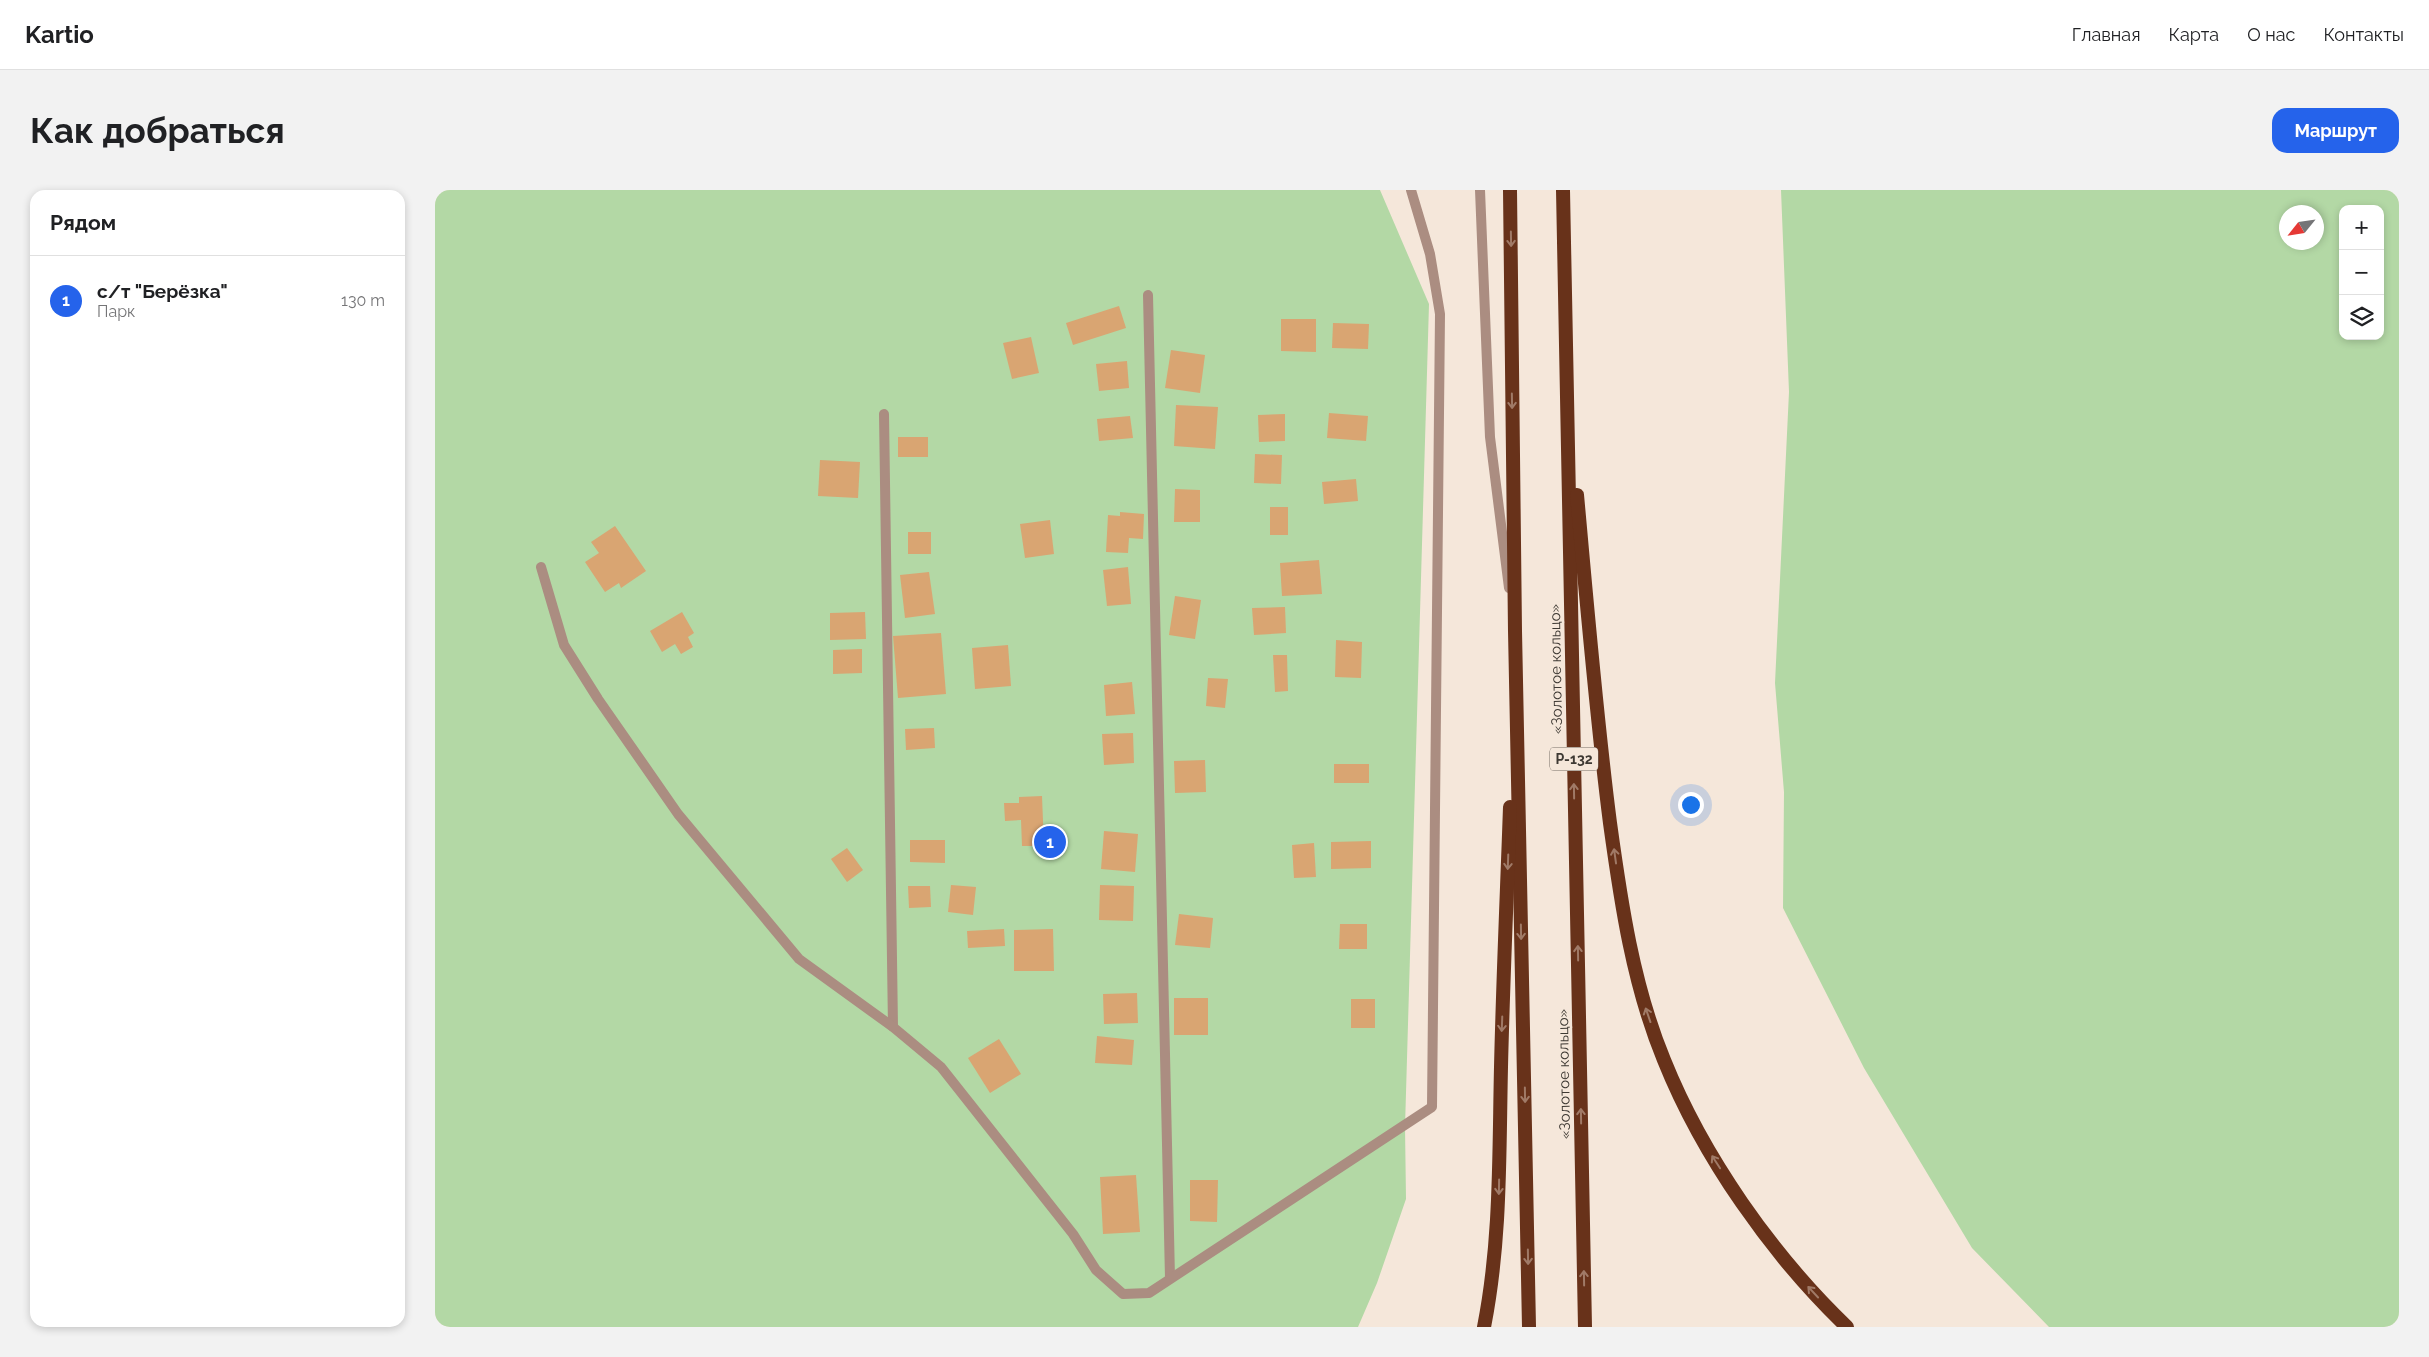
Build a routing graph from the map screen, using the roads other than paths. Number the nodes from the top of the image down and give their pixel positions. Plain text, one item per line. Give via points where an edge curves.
1 (1411, 190) edge
2 (1481, 190) edge
3 (1510, 190) edge
4 (1563, 190) edge
5 (1148, 295) dead end
6 (1566, 386) junction
7 (883, 414) dead end
8 (541, 567) dead end
9 (1515, 631) junction
10 (1516, 656) junction
11 (893, 1027) junction
12 (1170, 1278) junction
13 (1484, 1327) edge
14 (1529, 1327) edge
15 (1585, 1327) edge
16 (1847, 1327) edge

1 - 12 lane via 1430,254 1440,314 1432,1107
2 - 9 lane via 1490,437
3 -> 9 highway
4 - 6 highway, «Золотое кольцо» / Р-132
5 - 12 lane
15 -> 6 highway, «Золотое кольцо» / Р-132
16 -> 6 highway, Р-132 via 1794,1270 1742,1202 1700,1137 1664,1061 1643,1000 1621,905 1603,770
7 - 11 lane
8 - 11 lane via 564,645 678,814 799,959
9 - 10 highway
10 -> 13 highway via 1501,1066 1499,1216
10 -> 14 highway
11 - 12 lane via 941,1067 1073,1234 1096,1270 1123,1294 1149,1293

